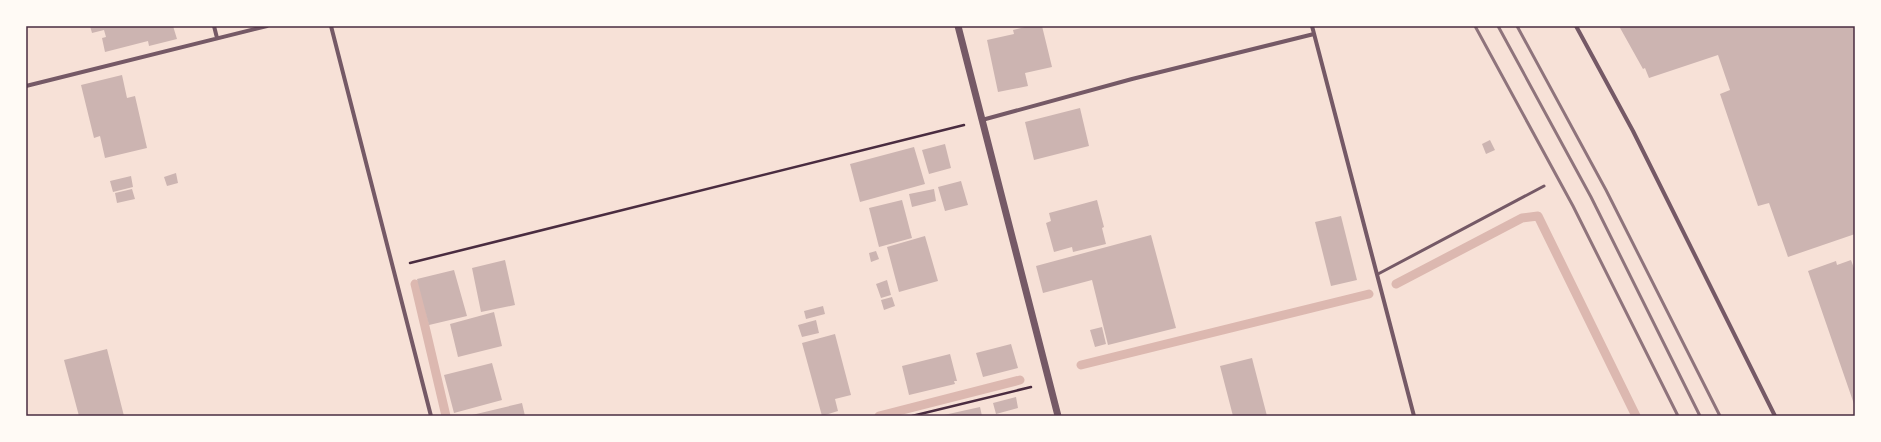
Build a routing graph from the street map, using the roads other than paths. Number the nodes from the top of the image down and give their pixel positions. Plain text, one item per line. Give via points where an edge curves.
1 (214, 26) edge
2 (267, 26) edge
3 (331, 26) edge
4 (958, 26) edge
5 (1312, 26) edge
6 (1576, 26) edge
7 (1314, 34) junction
8 (217, 38) junction
9 (26, 86) edge
10 (982, 120) junction
11 (1544, 186) dead end
12 (1378, 274) junction
13 (431, 416) edge
14 (1058, 416) edge
15 (1414, 416) edge
16 (1775, 416) edge

1 - 8 street
2 - 8 street
3 - 13 street
4 - 10 street
5 - 7 street
6 - 16 street via 1633,131
7 - 10 street via 1132,79
7 - 12 street
8 - 9 street
10 - 14 street
11 - 12 lane
12 - 15 street

